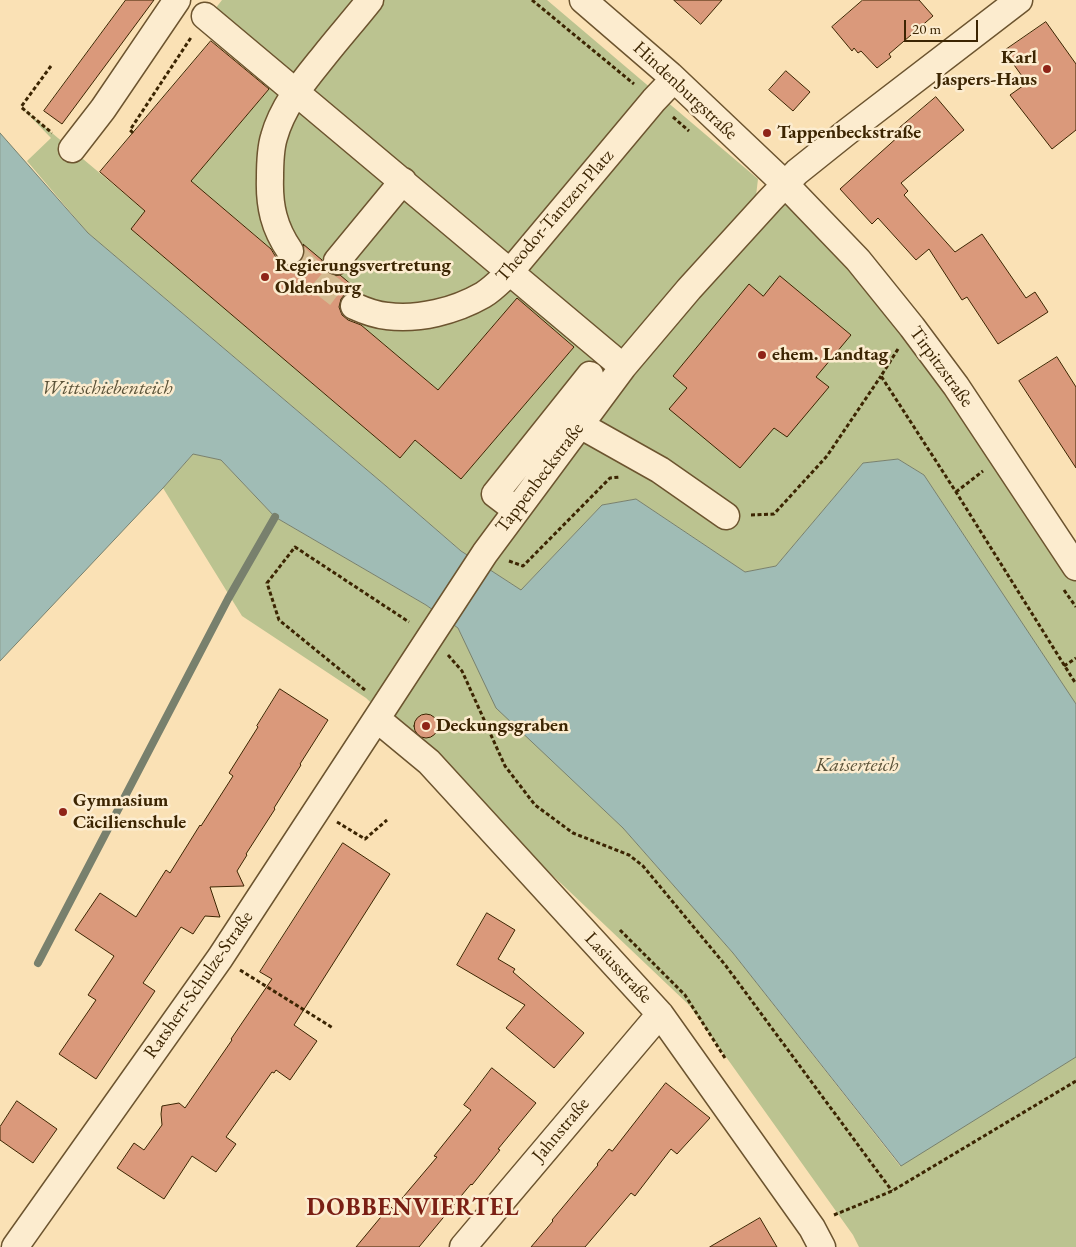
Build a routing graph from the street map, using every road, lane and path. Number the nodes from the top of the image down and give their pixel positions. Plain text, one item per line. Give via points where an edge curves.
1 (177, 0) edge
2 (370, 0) edge
3 (583, 0) edge
4 (1019, 0) edge
5 (206, 16) joint
6 (51, 66) dead end
7 (674, 78) junction
8 (296, 91) junction
9 (134, 132) dead end
10 (72, 149) joint
11 (402, 181) junction
12 (785, 184) junction
13 (290, 251) tunnel mouth
14 (337, 261) dead end
15 (510, 272) junction
16 (354, 306) tunnel mouth
17 (912, 326) junction
18 (623, 367) junction
19 (590, 375) dead end
20 (881, 376) junction
21 (580, 425) junction
22 (992, 463) junction
23 (660, 470) junction
24 (988, 479) dead end
25 (956, 492) junction
26 (516, 510) junction
27 (726, 516) joint
28 (485, 553) junction
29 (1068, 575) edge
30 (1076, 607) edge
31 (431, 637) junction
32 (1076, 658) edge
33 (1064, 666) junction
34 (1076, 684) edge
35 (381, 713) junction
36 (318, 811) junction
37 (387, 820) dead end
38 (220, 958) junction
39 (660, 1014) junction
40 (333, 1028) dead end
41 (1076, 1081) edge
42 (892, 1191) junction
43 (827, 1218) dead end
44 (14, 1247) edge
45 (463, 1247) edge
46 (822, 1247) edge

1 - 10 street
2 - 8 street
3 - 7 street, Hindenburgstraße
4 - 12 street, Tappenbeckstraße via 847,132
5 - 8 street
5 - 9 path via 130,130
6 - 10 path via 21,107
7 - 12 street, Hindenburgstraße
7 - 15 street, Theodor-Tantzen-Platz
8 - 11 street
8 - 13 street via 273,137 270,165 269,193 275,223
11 - 14 street
11 - 15 street
12 - 17 street, Tirpitzstraße via 858,260
12 - 18 street, Tappenbeckstraße
15 - 16 street, Theodor-Tantzen-Platz via 485,294 440,312 388,316
15 - 18 street
17 - 20 path
17 - 22 street, Tirpitzstraße via 956,386
18 - 21 street, Tappenbeckstraße
19 - 26 street via 495,494
20 - 25 path
20 - 27 path via 827,456 774,514
21 - 23 street
21 - 26 street, Tappenbeckstraße
22 - 24 path
22 - 25 path
22 - 29 street, Tirpitzstraße
23 - 27 street
23 - 28 path via 610,478 523,566
25 - 33 path
26 - 28 street, Tappenbeckstraße
28 - 31 street, Tappenbeckstraße
29 - 30 path
31 - 35 street, Tappenbeckstraße
31 - 35 path via 295,547 267,583 279,620
31 - 42 path via 462,671 505,766 536,805 573,833 629,855 643,866 726,966
32 - 33 path
33 - 34 path
35 - 36 street, Ratsherr-Schulze-Straße
35 - 39 street, Lasiusstraße
36 - 37 path via 365,839
36 - 38 street, Ratsherr-Schulze-Straße
38 - 40 path
38 - 44 street, Ratsherr-Schulze-Straße
39 - 45 street, Jahnstraße
39 - 46 street, Lasiusstraße via 812,1228
41 - 42 path
42 - 43 path

